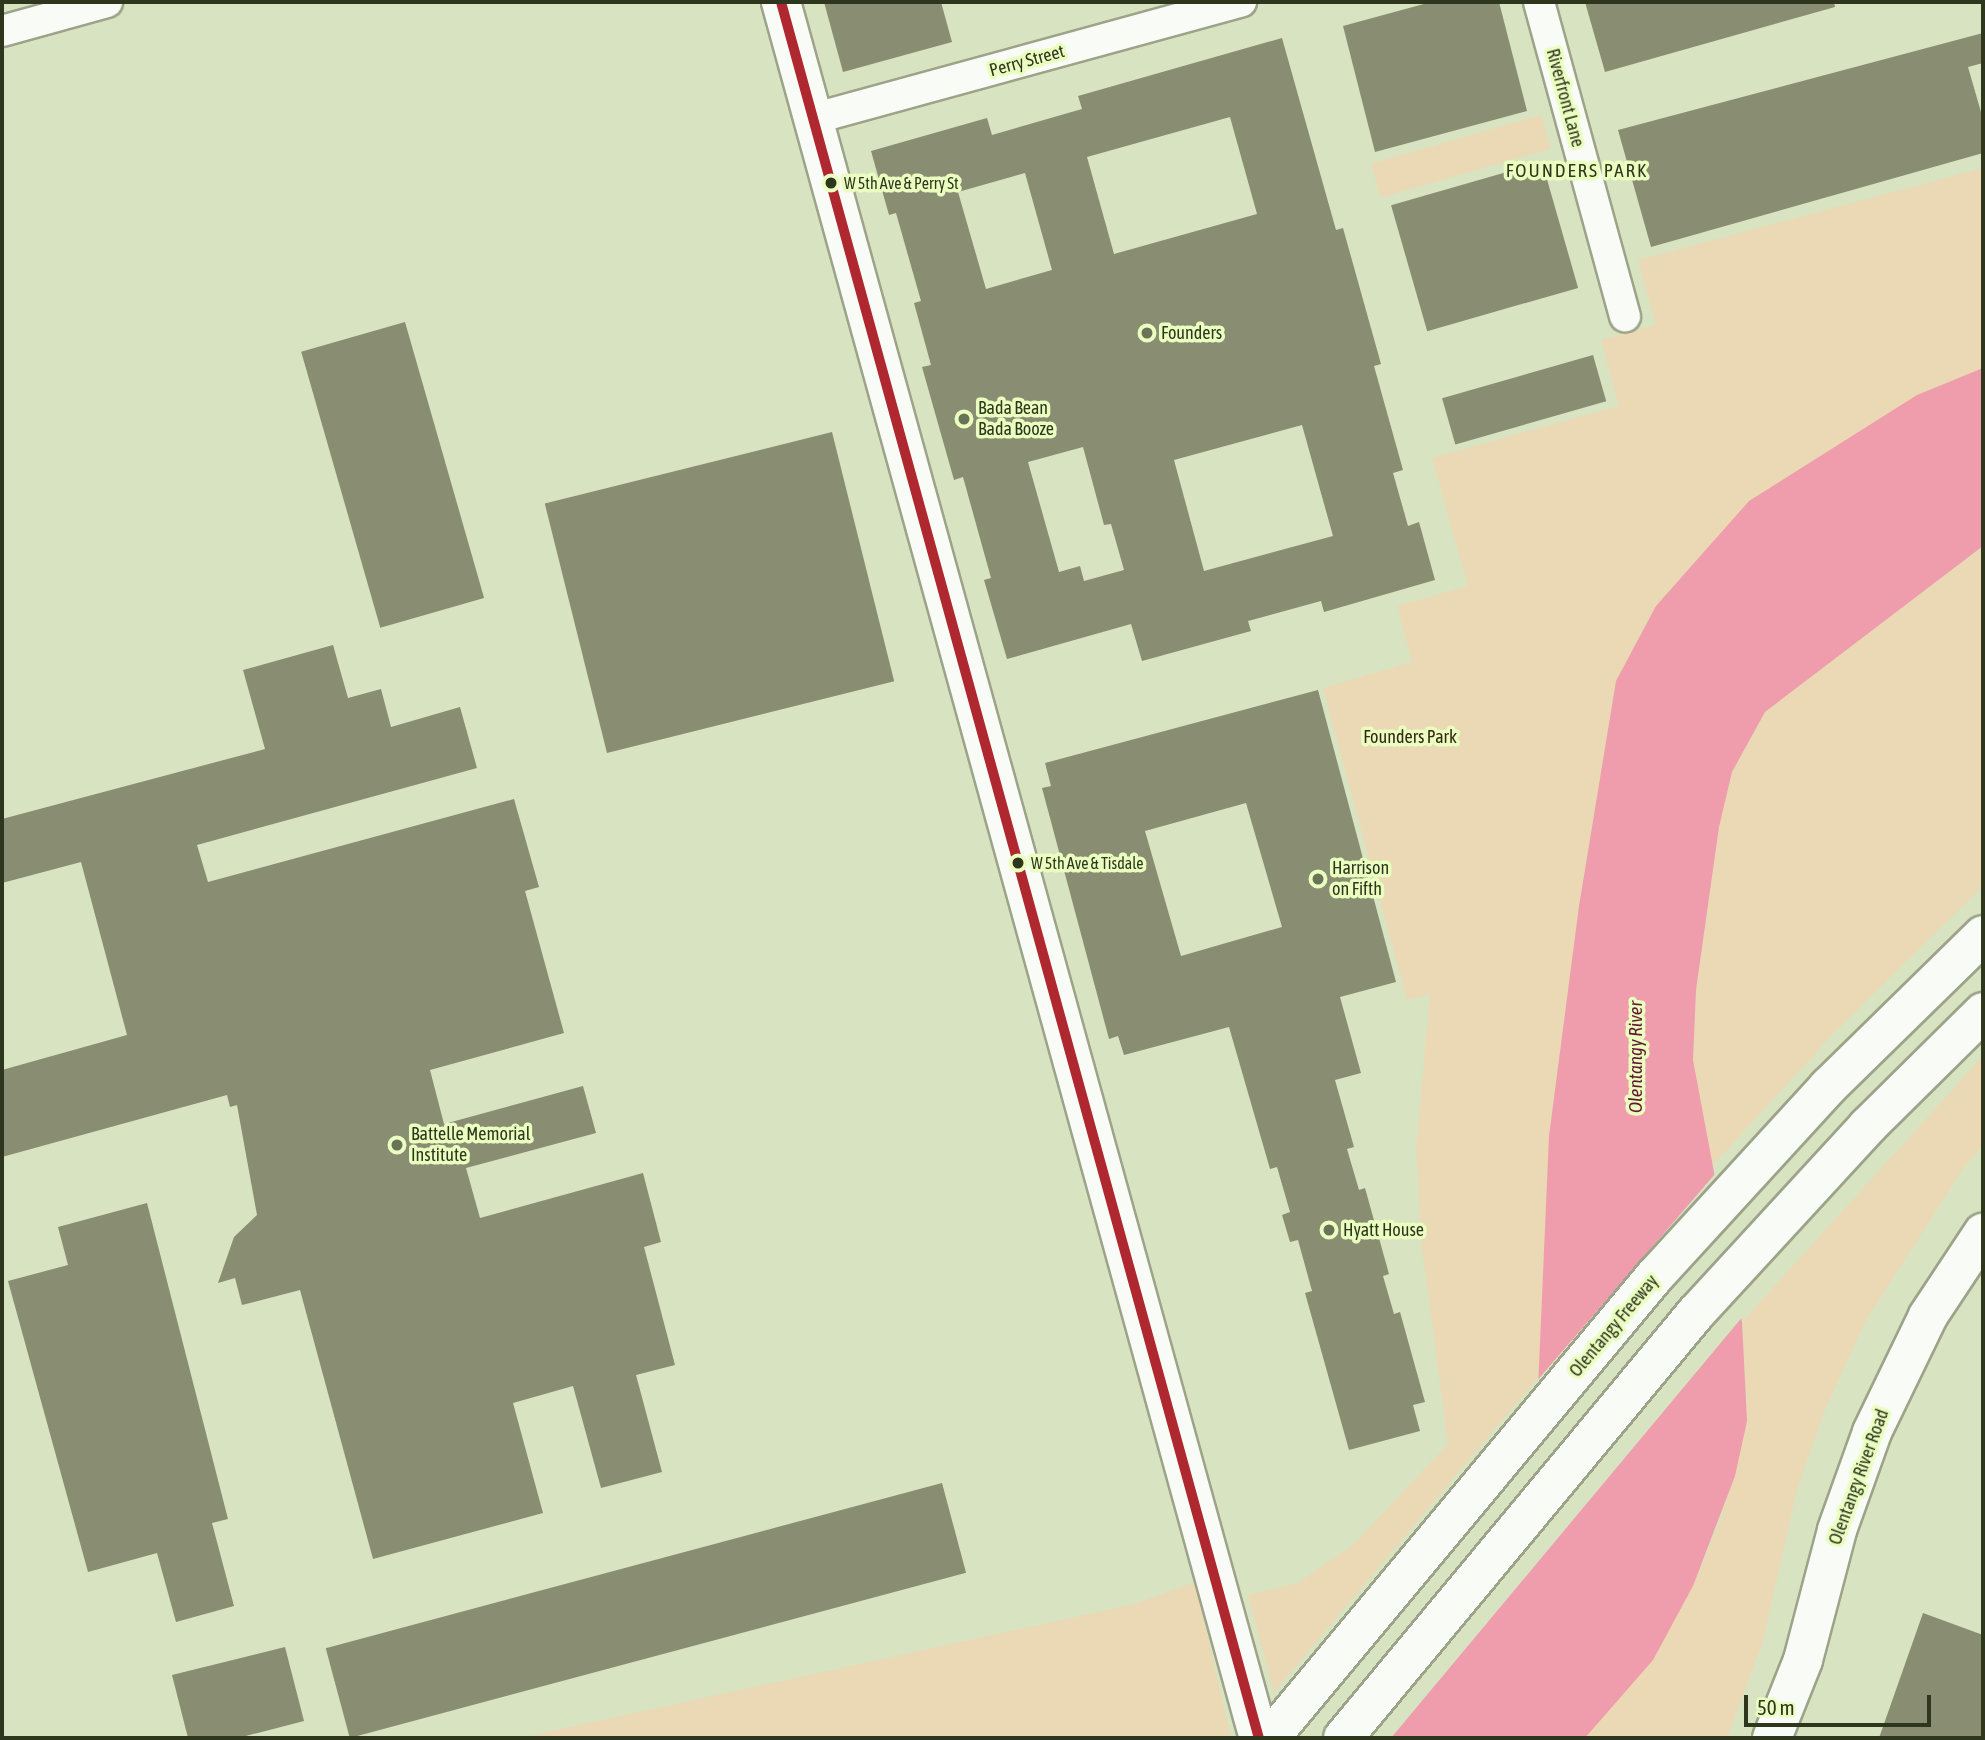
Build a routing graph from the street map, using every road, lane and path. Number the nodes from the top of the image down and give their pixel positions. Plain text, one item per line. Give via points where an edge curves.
1 (107, 2) edge
2 (781, 2) edge
3 (1241, 2) edge
4 (1539, 2) edge
5 (1164, 12) edge
6 (2, 31) edge
7 (812, 119) junction
8 (1625, 316) dead end
9 (1983, 935) edge
10 (1983, 1012) edge
11 (1983, 1233) edge
12 (1259, 1738) edge
13 (1270, 1738) edge
14 (1343, 1738) edge
15 (1772, 1738) edge

1 - 6 street
2 - 7 main road
3 - 5 street, Perry Street
4 - 8 street, Riverfront Lane
5 - 7 street, Perry Street
7 - 12 main road
9 - 13 main road, Olentangy Freeway via 1793,1125 1654,1277
10 - 14 main road via 1696,1313
11 - 15 main road, Olentangy River Road via 1928,1316 1871,1432 1838,1530 1803,1660

